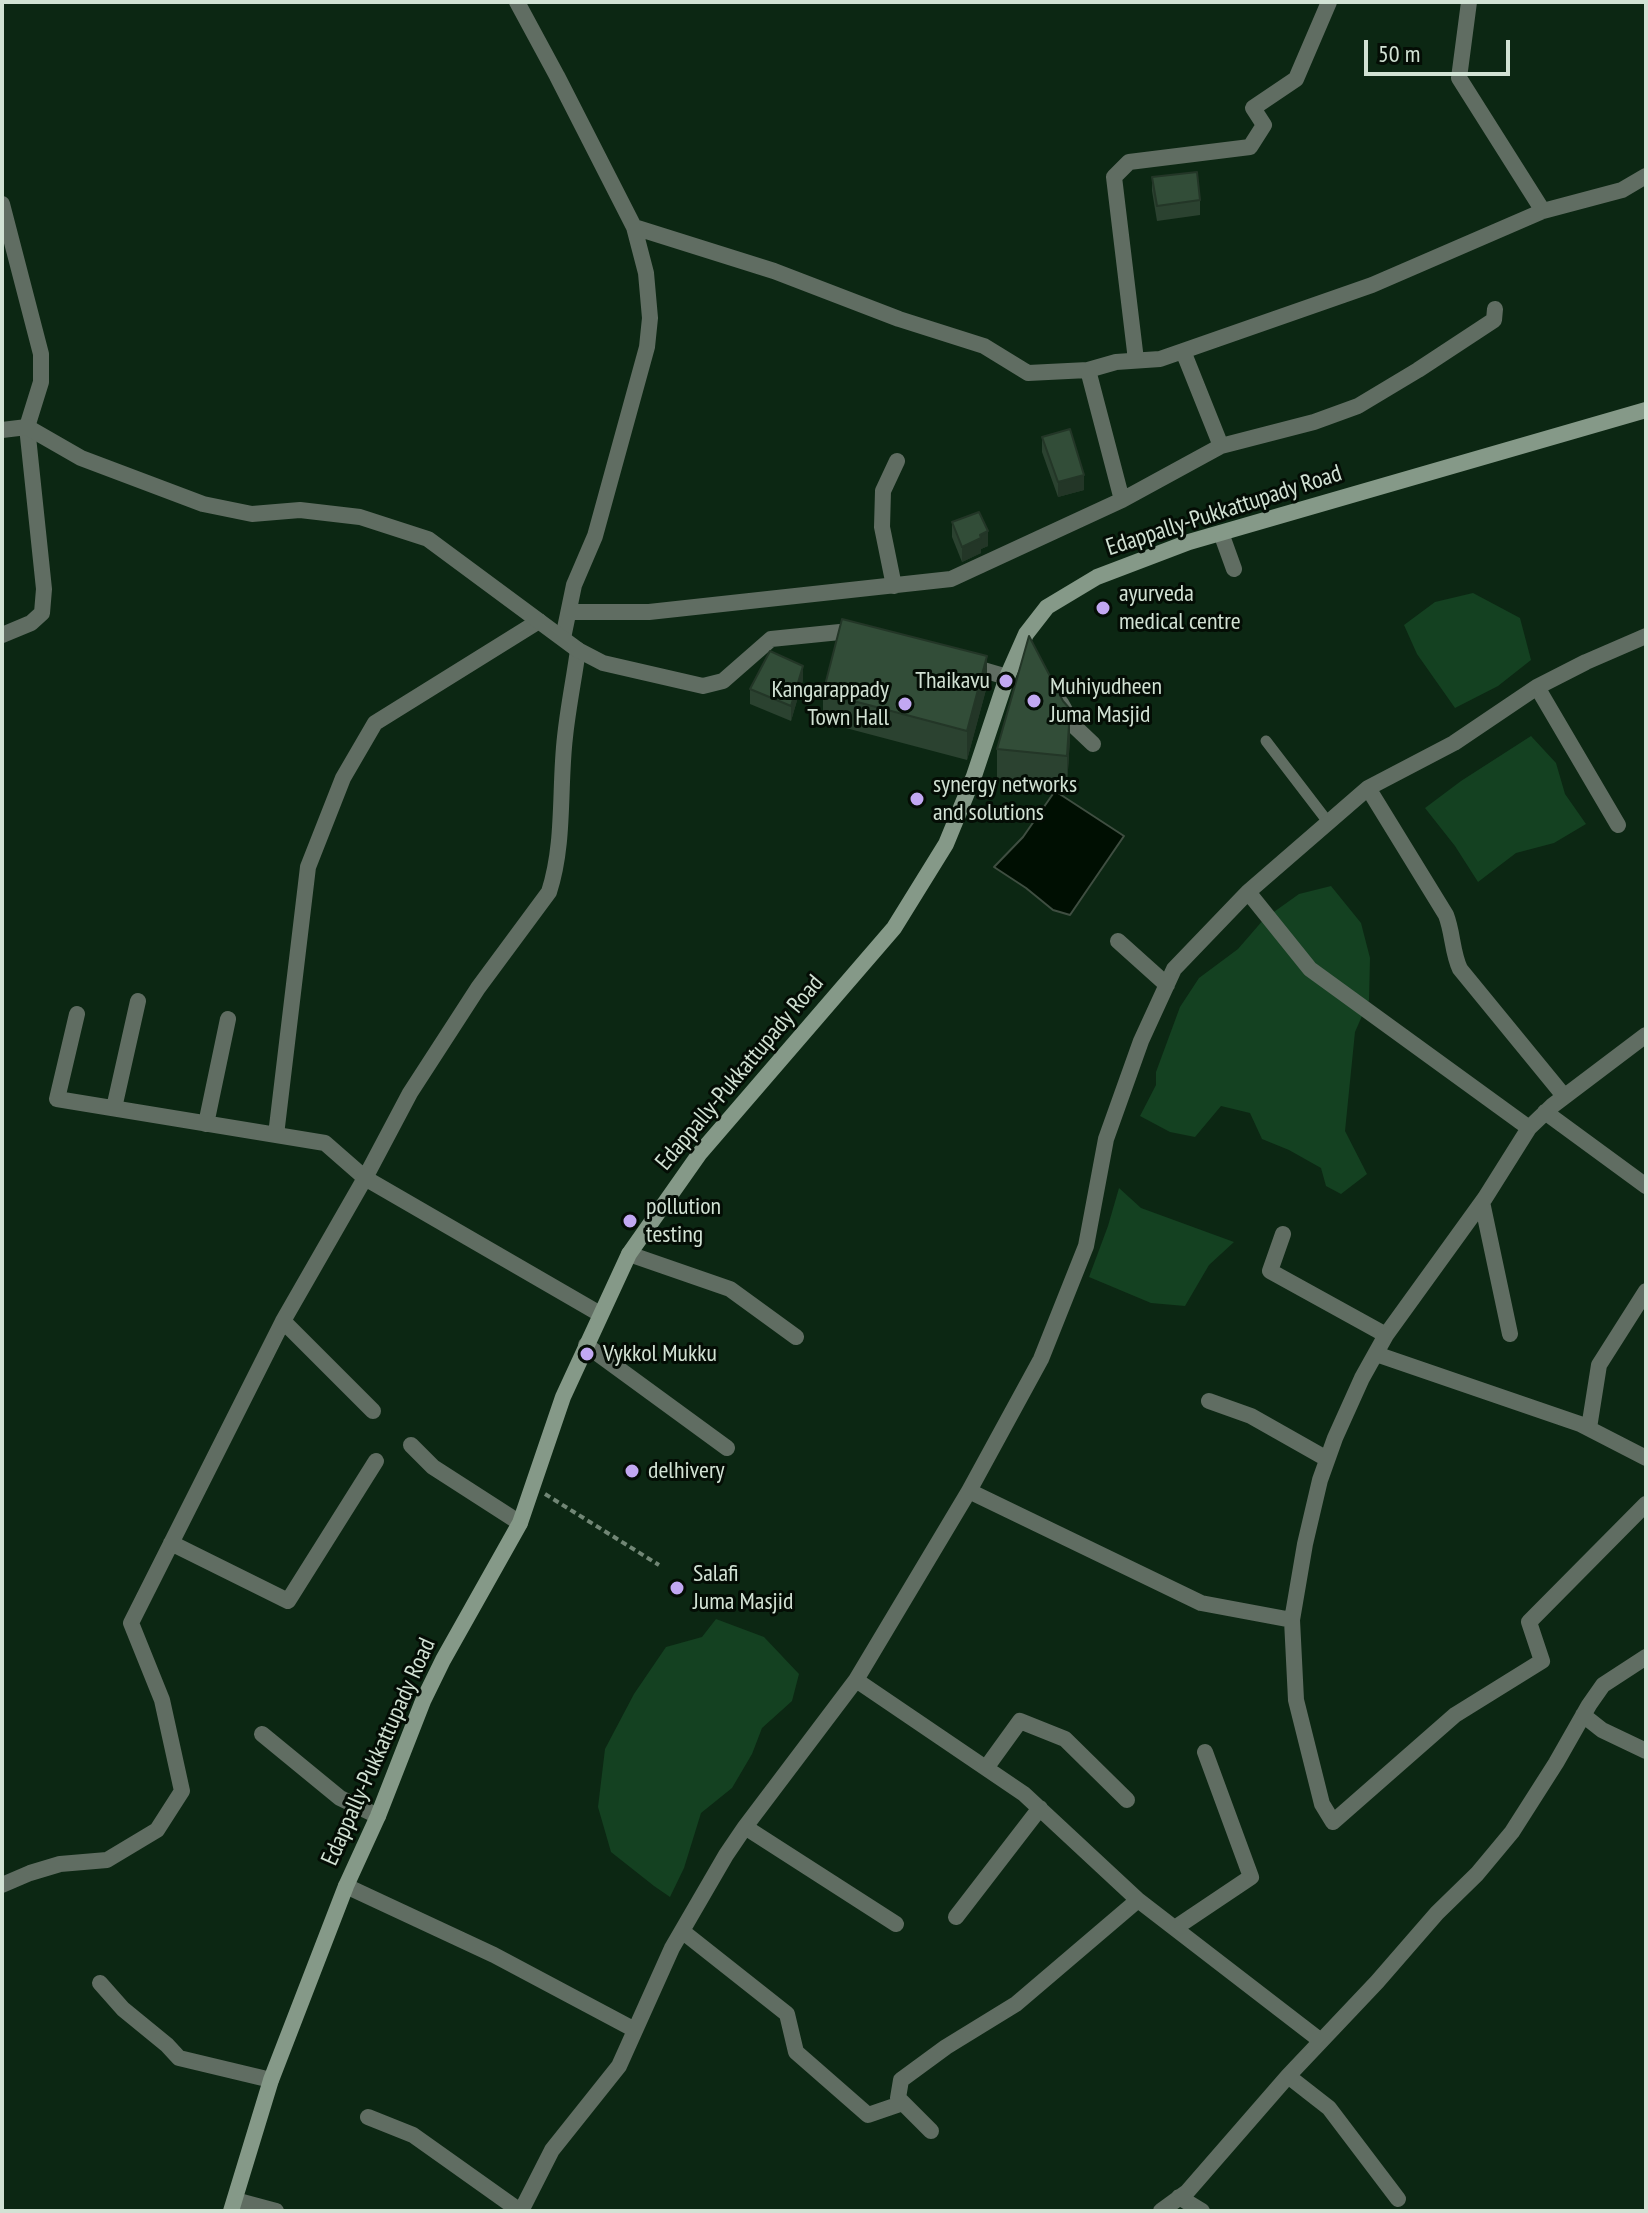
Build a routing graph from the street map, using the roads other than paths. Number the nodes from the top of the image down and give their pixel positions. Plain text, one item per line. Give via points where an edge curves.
1 (517, 2) edge
2 (1329, 2) edge
3 (1469, 2) edge
4 (1646, 176) edge
5 (2, 204) edge
6 (1543, 211) junction
7 (634, 227) junction
8 (1495, 309) dead end
9 (1183, 351) junction
10 (1136, 360) junction
11 (1088, 370) junction
12 (1646, 410) edge
13 (27, 427) junction
14 (2, 430) edge
15 (1221, 446) junction
16 (897, 461) dead end
17 (1122, 500) junction
18 (1221, 533) junction
19 (1234, 569) dead end
20 (894, 586) junction
21 (569, 612) junction
22 (539, 621) junction
23 (2, 635) edge
24 (1646, 636) edge
25 (563, 638) junction
26 (881, 642) edge
27 (578, 650) junction
28 (949, 660) edge
29 (1007, 677) junction
30 (1053, 686) edge
31 (1537, 687) junction
32 (1266, 741) dead end
33 (1093, 744) dead end
34 (1368, 788) junction
35 (1328, 822) junction
36 (1618, 825) dead end
37 (1248, 892) junction
38 (1118, 941) dead end
39 (1167, 985) junction
40 (138, 1001) dead end
41 (77, 1014) dead end
42 (228, 1019) dead end
43 (1646, 1035) edge
44 (1564, 1096) junction
45 (114, 1108) junction
46 (1545, 1112) junction
47 (206, 1124) junction
48 (1529, 1128) junction
49 (276, 1135) junction
50 (365, 1178) junction
51 (1646, 1186) edge
52 (1482, 1202) junction
53 (1283, 1234) dead end
54 (629, 1254) junction
55 (1646, 1291) edge
56 (600, 1314) junction
57 (283, 1321) junction
58 (1510, 1334) dead end
59 (1386, 1335) junction
60 (796, 1337) dead end
61 (586, 1345) junction
62 (1376, 1354) junction
63 (1209, 1401) dead end
64 (373, 1411) dead end
65 (1589, 1428) junction
66 (411, 1445) dead end
67 (727, 1448) dead end
68 (1646, 1458) edge
69 (1327, 1459) junction
70 (376, 1461) dead end
71 (969, 1491) junction
72 (1646, 1504) edge
73 (520, 1523) junction
74 (171, 1543) junction
75 (1292, 1620) junction
76 (1646, 1657) edge
77 (856, 1680) junction
78 (1583, 1715) junction
79 (262, 1734) dead end
80 (1646, 1751) edge
81 (1205, 1752) dead end
82 (986, 1768) junction
83 (1127, 1800) dead end
84 (1040, 1808) junction
85 (378, 1816) junction
86 (745, 1827) junction
87 (2, 1885) edge
88 (346, 1886) junction
89 (1138, 1900) junction
90 (956, 1917) dead end
91 (896, 1924) dead end
92 (1175, 1928) junction
93 (682, 1931) junction
94 (100, 1983) dead end
95 (635, 2030) junction
96 (1321, 2041) junction
97 (1288, 2076) junction
98 (271, 2080) junction
99 (903, 2103) junction
100 (368, 2117) dead end
101 (931, 2131) dead end
102 (1179, 2197) junction
103 (1398, 2199) dead end
104 (233, 2205) edge
105 (276, 2211) edge
106 (520, 2211) edge
107 (1161, 2211) edge
108 (1202, 2211) edge

1 - 7 street
2 - 10 street via 1296,79 1253,108 1264,125 1250,147 1129,162 1114,177
3 - 6 street via 1459,78
4 - 6 street via 1622,190
5 - 13 street via 41,354 41,382
6 - 9 street via 1372,285
7 - 11 street via 984,346 1028,373
7 - 21 street via 646,273 647,347
8 - 15 street via 1494,320 1358,406
9 - 10 street
9 - 15 street
10 - 11 street
11 - 17 street
12 - 18 main road, Edappally-Pukkattupady Road
13 - 14 street
13 - 22 street via 81,458 203,504 252,514 300,510 360,517 428,539
13 - 23 street via 42,613
15 - 17 street
16 - 20 street via 883,491 882,527
17 - 20 street via 951,579
18 - 19 street
18 - 29 main road, Edappally-Pukkattupady Road via 1097,577 1047,607
20 - 21 street via 649,612
21 - 25 street
22 - 25 street
22 - 49 street via 375,723 343,778 308,867
24 - 31 street
25 - 27 street
26 - 27 street via 840,632 771,639 723,681 703,686 603,663
27 - 50 street via 549,892 410,1093
28 - 29 street
29 - 54 main road, Edappally-Pukkattupady Road via 946,844 894,928 700,1153
30 - 33 street via 1073,725
31 - 34 street via 1454,743
31 - 36 street
32 - 35 lane
34 - 35 street
34 - 44 street via 1446,915 1460,969
35 - 37 street
37 - 39 street via 1174,969
37 - 48 street via 1310,969
38 - 39 street
39 - 71 street via 1106,1139 1086,1246 1041,1359
40 - 45 street
41 - 45 street via 57,1099
42 - 47 street
43 - 44 street
44 - 46 street
45 - 47 street
46 - 48 street
46 - 51 street
47 - 49 street
48 - 52 street
49 - 50 street via 325,1143
50 - 56 street
50 - 57 street
52 - 58 street
52 - 59 street
53 - 59 street via 1270,1271
54 - 56 main road, Edappally-Pukkattupady Road
54 - 60 street via 730,1289
55 - 65 street via 1599,1365
56 - 61 main road, Edappally-Pukkattupady Road
57 - 64 street
57 - 74 street
59 - 62 street
61 - 67 street
61 - 73 main road, Edappally-Pukkattupady Road
62 - 65 street
62 - 69 street
63 - 69 street via 1251,1416
65 - 68 street
66 - 73 street via 433,1467
69 - 75 street
70 - 74 street via 288,1601
71 - 75 street via 1201,1603
71 - 77 street
72 - 75 street via 1529,1622 1542,1661 1455,1715 1333,1822 1322,1804 1296,1700
73 - 85 main road, Edappally-Pukkattupady Road via 423,1701
74 - 87 street via 131,1623 162,1700 182,1791 157,1830 107,1860 60,1864
76 - 78 street via 1603,1685
77 - 82 street
77 - 86 street
78 - 80 street
78 - 96 street via 1512,1832
79 - 85 street via 340,1798
81 - 92 street via 1251,1877
82 - 83 street via 1020,1721 1065,1739
82 - 84 street
84 - 89 street
84 - 90 street
85 - 88 main road, Edappally-Pukkattupady Road
86 - 91 street
86 - 93 street
88 - 95 street via 494,1955
88 - 98 main road, Edappally-Pukkattupady Road
89 - 92 street
89 - 99 street via 1016,2004 901,2080 898,2098
92 - 96 street
93 - 95 street
93 - 99 street via 787,2014 796,2052 868,2115
94 - 98 street via 179,2058
95 - 106 street via 619,2066 552,2150
96 - 97 street
97 - 102 street
97 - 103 street via 1329,2108
98 - 104 main road, Edappally-Pukkattupady Road
99 - 101 street
100 - 106 street via 413,2135
102 - 107 street
102 - 108 street
104 - 105 street

